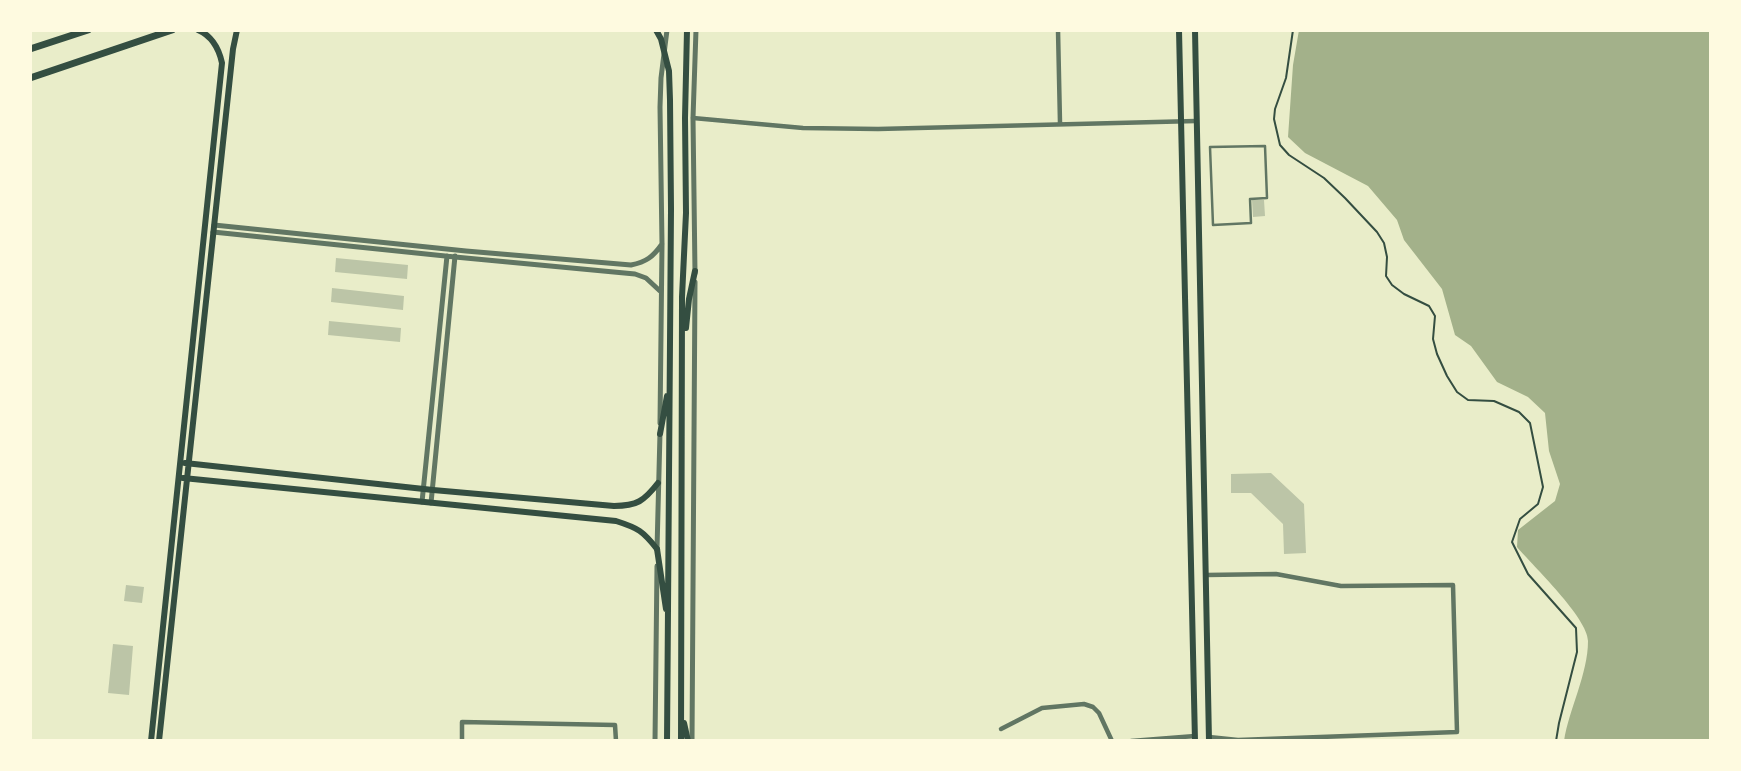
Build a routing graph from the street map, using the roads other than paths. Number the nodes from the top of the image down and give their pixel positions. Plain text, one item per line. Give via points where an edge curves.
1 (88, 30) edge
2 (172, 30) edge
3 (198, 30) edge
4 (237, 30) edge
5 (656, 30) edge
6 (667, 30) edge
7 (687, 30) edge
8 (696, 30) edge
9 (1058, 30) edge
10 (1179, 30) edge
11 (1195, 30) edge
12 (30, 50) edge
13 (30, 78) edge
14 (693, 118) junction
15 (1181, 121) junction
16 (1196, 121) junction
17 (1060, 123) junction
18 (1265, 146) joint
19 (213, 229) junction
20 (662, 244) junction
21 (448, 249) junction
22 (455, 250) junction
23 (447, 257) junction
24 (455, 257) junction
25 (695, 271) junction
26 (661, 292) junction
27 (683, 358) junction
28 (670, 380) junction
29 (660, 434) junction
30 (180, 463) junction
31 (188, 464) junction
32 (178, 478) junction
33 (187, 478) junction
34 (658, 484) junction
35 (423, 489) junction
36 (433, 490) junction
37 (422, 502) junction
38 (431, 503) junction
39 (1205, 515) junction
40 (1191, 516) junction
41 (657, 549) junction
42 (1206, 575) junction
43 (668, 630) junction
44 (682, 714) junction
45 (1001, 729) dead end
46 (1195, 739) edge
47 (1209, 739) edge
48 (150, 741) edge
49 (159, 741) edge
50 (462, 741) edge
51 (616, 741) edge
52 (655, 741) edge
53 (667, 741) edge
54 (681, 741) edge
55 (690, 741) edge
56 (1112, 741) edge
57 (1131, 741) edge

1 - 12 highway
2 - 13 highway
3 - 30 main road via 214,43 222,63
4 - 19 main road
5 - 28 main road via 670,71
6 - 20 street via 660,107
7 - 27 main road
8 - 14 street
9 - 17 street
10 - 15 main road
11 - 16 main road
14 - 17 street via 803,128
14 - 25 street
15 - 16 street
15 - 17 street
15 - 40 main road
16 - 39 main road
18 - 18 street via 1267,198 1251,199 1251,223 1213,225 1210,147
19 - 21 street
19 - 23 street
19 - 31 main road
20 - 22 street via 654,256 631,265
20 - 26 street
21 - 22 street
21 - 23 street
22 - 24 street
23 - 24 street
23 - 35 street
24 - 26 street via 635,274
24 - 36 street
25 - 27 main road
25 - 55 street
26 - 29 street
27 - 44 main road
28 - 29 main road
28 - 43 main road
29 - 34 street
30 - 31 main road
30 - 32 main road
31 - 33 main road
31 - 35 main road
32 - 33 main road
32 - 48 main road
33 - 37 main road
33 - 49 main road
34 - 36 main road via 635,505 626,506
34 - 41 street
35 - 36 main road
35 - 37 street
36 - 38 street
37 - 38 main road
38 - 41 main road via 616,521 635,527
39 - 40 main road
39 - 42 main road
40 - 46 main road
41 - 43 main road
41 - 52 street
42 - 47 main road
42 - 47 street via 1276,574 1341,586 1453,584 1457,732
43 - 53 main road
44 - 54 main road
44 - 55 main road
45 - 56 street via 1042,708 1084,704 1099,713
46 - 57 street
50 - 51 street via 462,722 615,725

